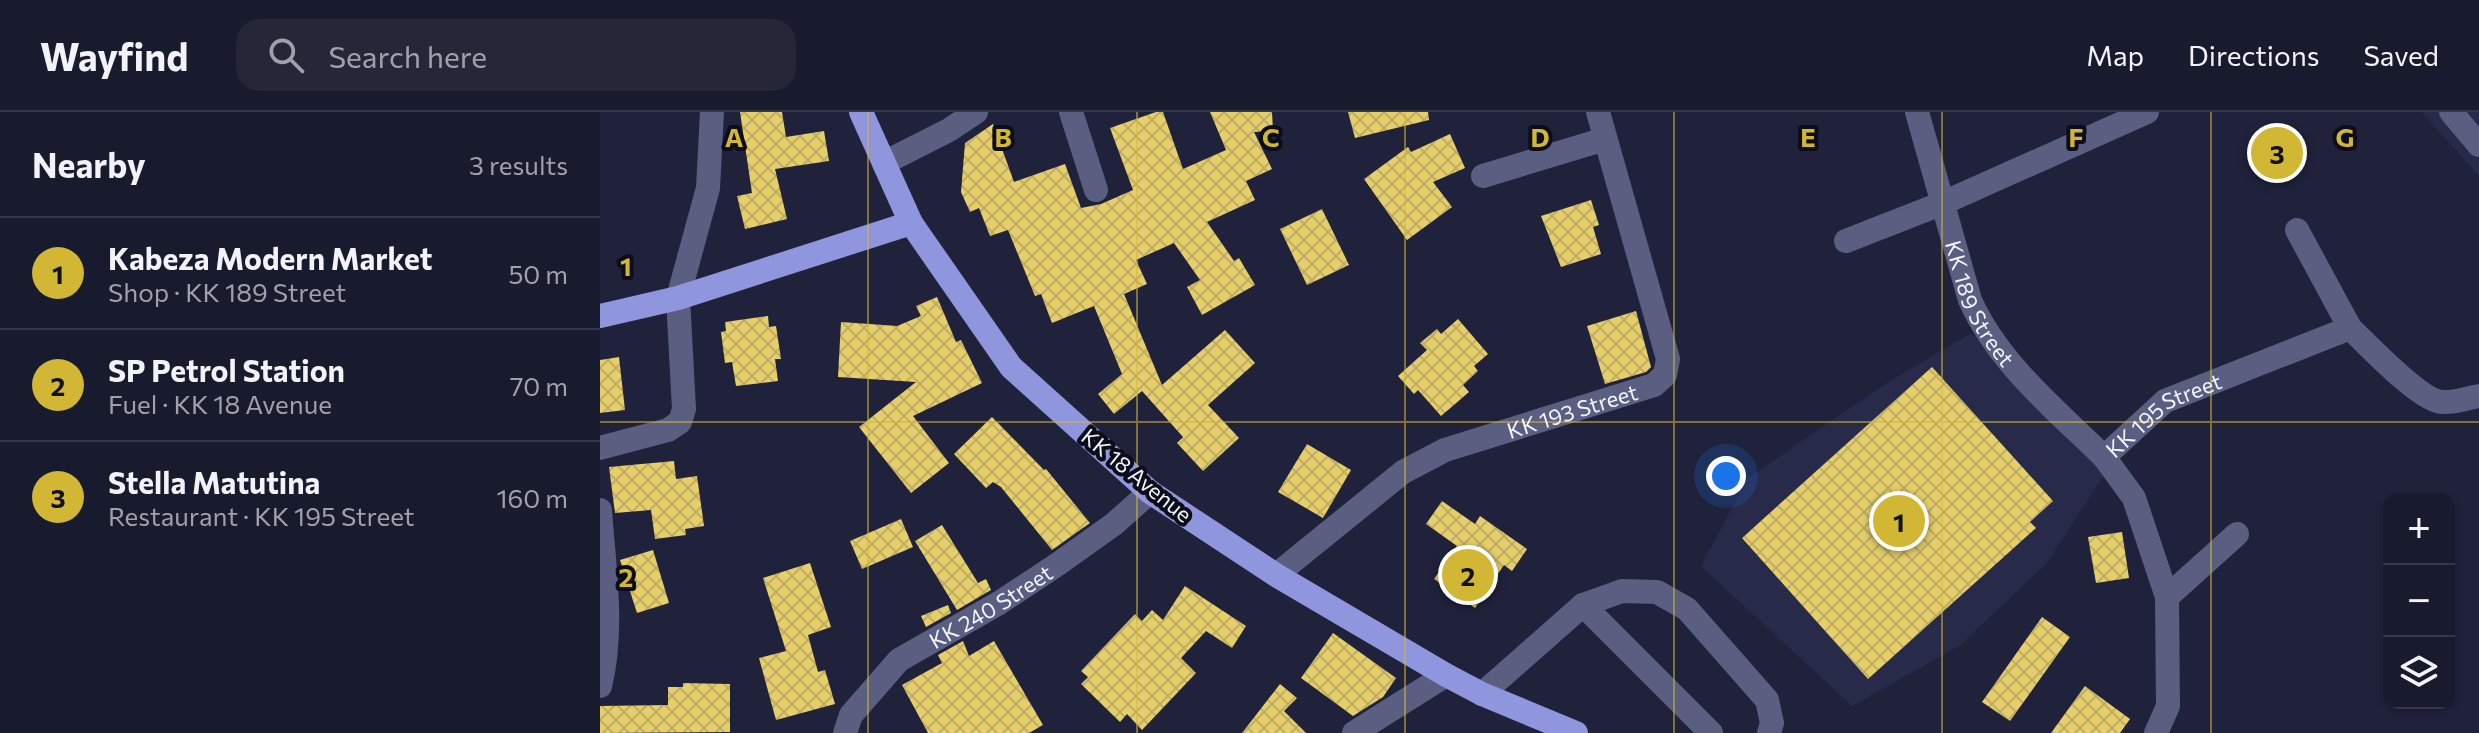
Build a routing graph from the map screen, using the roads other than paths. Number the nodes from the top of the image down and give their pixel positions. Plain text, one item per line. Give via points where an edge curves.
1 (712, 112) edge
2 (861, 112) edge
3 (976, 112) edge
4 (1071, 112) edge
5 (1598, 112) edge
6 (1917, 112) edge
7 (2147, 112) edge
8 (2451, 112) edge
9 (1605, 139) junction
10 (2479, 145) edge
11 (884, 163) junction
12 (1483, 176) dead end
13 (1096, 190) dead end
14 (1943, 203) junction
15 (911, 223) junction
16 (2297, 230) dead end
17 (1846, 241) dead end
18 (678, 298) junction
19 (600, 316) edge
20 (2350, 328) junction
21 (2479, 396) edge
22 (600, 448) edge
23 (2104, 457) junction
24 (1150, 492) junction
25 (600, 510) edge
26 (2237, 534) dead end
27 (1276, 575) junction
28 (2167, 597) junction
29 (1583, 605) junction
30 (1446, 675) junction
31 (600, 686) edge
32 (1482, 694) junction
33 (845, 733) edge
34 (1354, 733) edge
35 (1576, 733) edge
36 (1711, 733) edge
37 (1769, 733) edge
38 (2156, 733) edge

1 - 18 street via 708,188
2 - 11 main road, KK 18 Avenue
3 - 11 street
4 - 13 street
5 - 9 street, KK 193 Street
6 - 14 street, KK 189 Street
7 - 14 street
8 - 10 street
9 - 12 street
9 - 27 street, KK 193 Street via 1668,359 1665,375 1654,385 1424,459
11 - 15 main road, KK 18 Avenue
14 - 17 street
14 - 23 street, KK 189 Street via 1980,322 2032,386
15 - 18 main road
15 - 24 main road, KK 18 Avenue via 1011,367
16 - 20 street
18 - 19 main road
18 - 22 street via 684,409 680,422
20 - 21 street via 2430,398 2443,402
20 - 23 street, KK 195 Street via 2165,401
23 - 28 street, KK 195 Street via 2134,498
24 - 27 main road, KK 18 Avenue
24 - 33 street, KK 240 Street via 1058,564 899,660 851,715
25 - 31 street via 605,586
26 - 28 street
27 - 30 main road, KK 18 Avenue
28 - 38 street, KK 195 Street via 2168,706
29 - 32 street
29 - 36 street
29 - 37 street via 1622,591 1657,592 1687,609 1767,700
30 - 32 main road, KK 18 Avenue
30 - 34 street
32 - 35 main road, KK 18 Avenue

